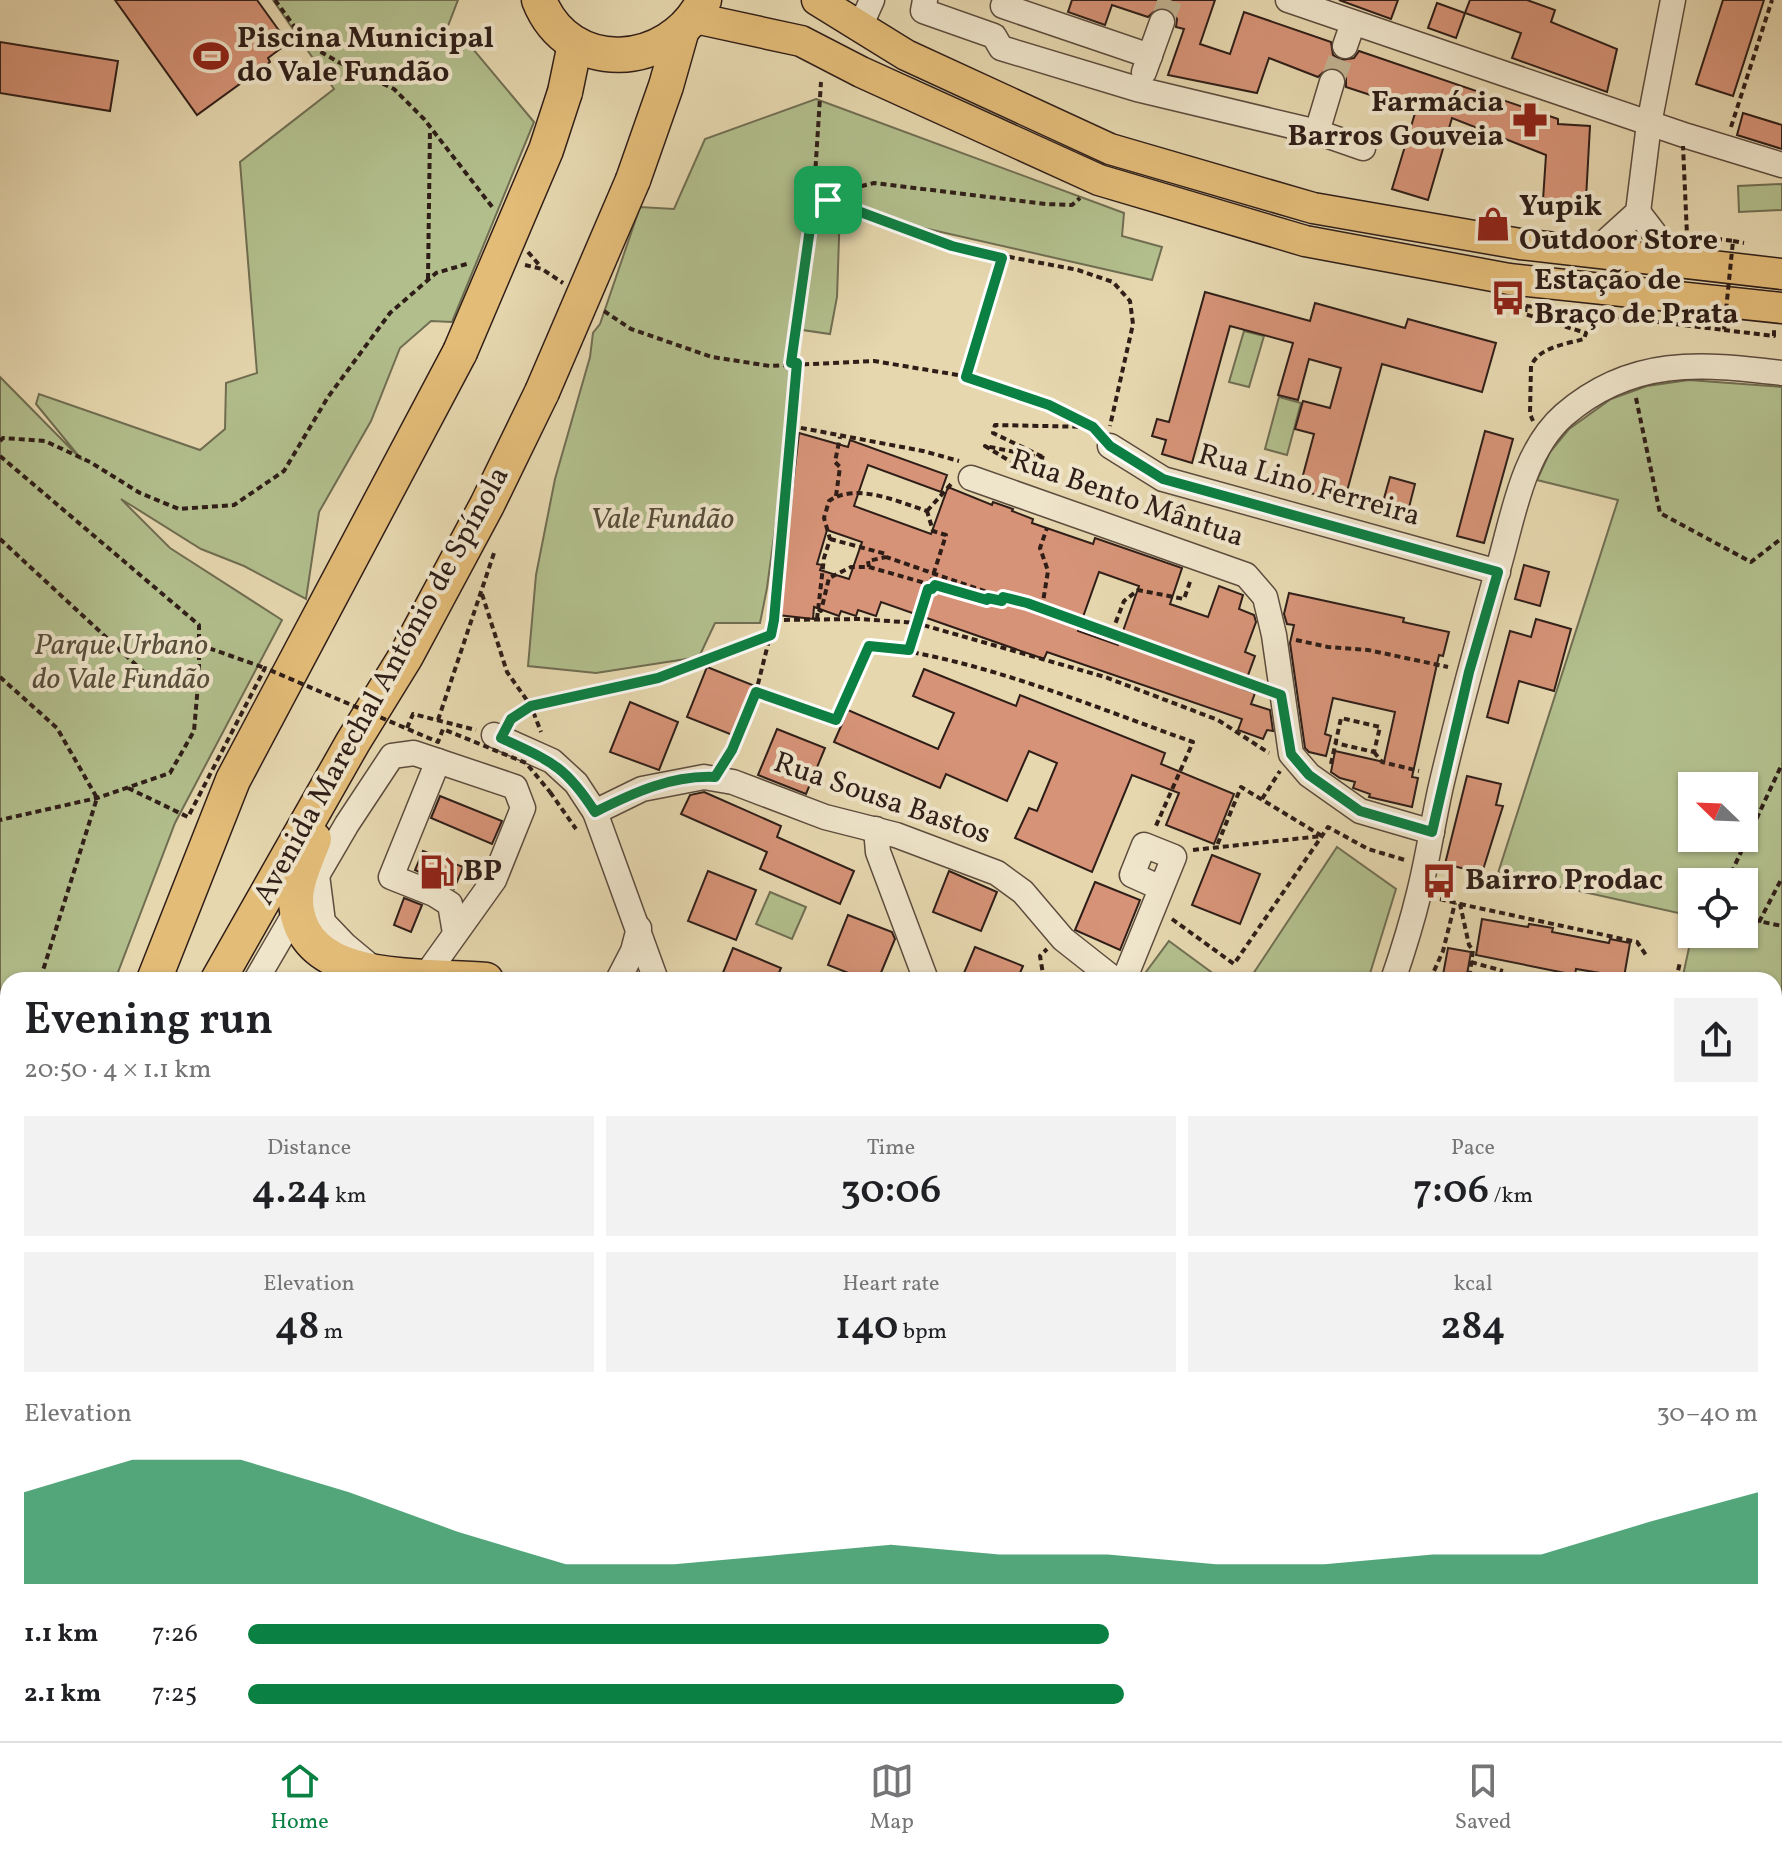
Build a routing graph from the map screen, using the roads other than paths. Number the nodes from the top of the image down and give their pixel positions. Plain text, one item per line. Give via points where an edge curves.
1 (539, 0) edge
2 (817, 0) edge
3 (925, 0) edge
4 (1288, 0) edge
5 (1673, 0) edge
6 (1004, 3) edge
7 (866, 14) edge
8 (694, 17) edge
9 (1162, 22) tunnel mouth
10 (1353, 23) junction
11 (994, 36) junction
12 (575, 44) junction
13 (1345, 46) tunnel mouth
14 (1150, 56) junction
15 (1332, 82) tunnel mouth
16 (1137, 89) junction
17 (1649, 124) junction
18 (1317, 132) junction
19 (1363, 148) dead end
20 (1782, 165) edge
21 (1638, 212) junction
22 (1593, 253) junction
23 (1677, 263) junction
24 (1782, 274) edge
25 (1782, 308) edge
26 (1782, 373) edge
27 (1106, 442) road end
28 (971, 478) road end
29 (1498, 572) junction
30 (497, 736) road end
31 (353, 742) junction
32 (438, 761) junction
33 (595, 812) junction
34 (876, 829) junction
35 (1432, 832) junction
36 (1175, 855) road end
37 (317, 875) junction
38 (296, 910) junction
39 (639, 928) junction
40 (455, 933) junction
41 (157, 972) edge
42 (223, 972) edge
43 (261, 972) edge
44 (374, 972) edge
45 (379, 972) edge
46 (428, 972) edge
47 (622, 972) edge
48 (653, 972) edge
49 (923, 972) edge
50 (1105, 972) edge
51 (1127, 972) edge
52 (1395, 972) edge

1 - 12 highway via 546,16
2 - 7 main road
3 - 11 street via 923,11
4 - 10 street
5 - 17 street
6 - 11 street
6 - 14 street
7 - 22 main road via 906,55 1110,149 1313,208
8 - 12 highway via 649,52 611,55
8 - 25 main road via 801,41 1099,180 1305,241 1509,279
8 - 31 highway, Avenida Marechal António de Spínola, bridge via 633,180 542,392 473,532
9 - 14 street
10 - 13 street
10 - 17 street
11 - 16 street via 1001,48
12 - 41 highway, bridge via 546,150 460,352 233,780
14 - 16 street
15 - 18 street
16 - 18 street
17 - 20 street
17 - 21 street
18 - 19 street
21 - 22 street
21 - 23 street
22 - 23 main road
23 - 24 main road
26 - 29 street via 1691,365 1659,368 1604,389 1574,408 1542,441
27 - 29 street, Rua Lino Ferreira via 1163,479
28 - 35 street, Rua Bento Mântua via 1246,575 1265,597 1291,754 1309,775 1360,811
29 - 35 street
30 - 33 street via 552,761 576,783
31 - 38 highway via 300,875
31 - 42 highway, Avenida Marechal António de Spínola
32 - 37 street via 414,753 392,756
32 - 40 street via 391,877 450,904
32 - 40 street via 515,787 523,808 494,880
33 - 34 street, Rua Sousa Bastos via 642,789 715,777 825,817
33 - 39 street
34 - 49 street via 878,852
34 - 50 street, Rua Sousa Bastos via 997,873
35 - 52 street
36 - 51 street via 1144,845 1132,875 1158,897
37 - 38 street
37 - 45 street via 323,922
38 - 43 street
38 - 44 highway via 307,940 333,960
39 - 47 street
39 - 48 street
40 - 46 street

